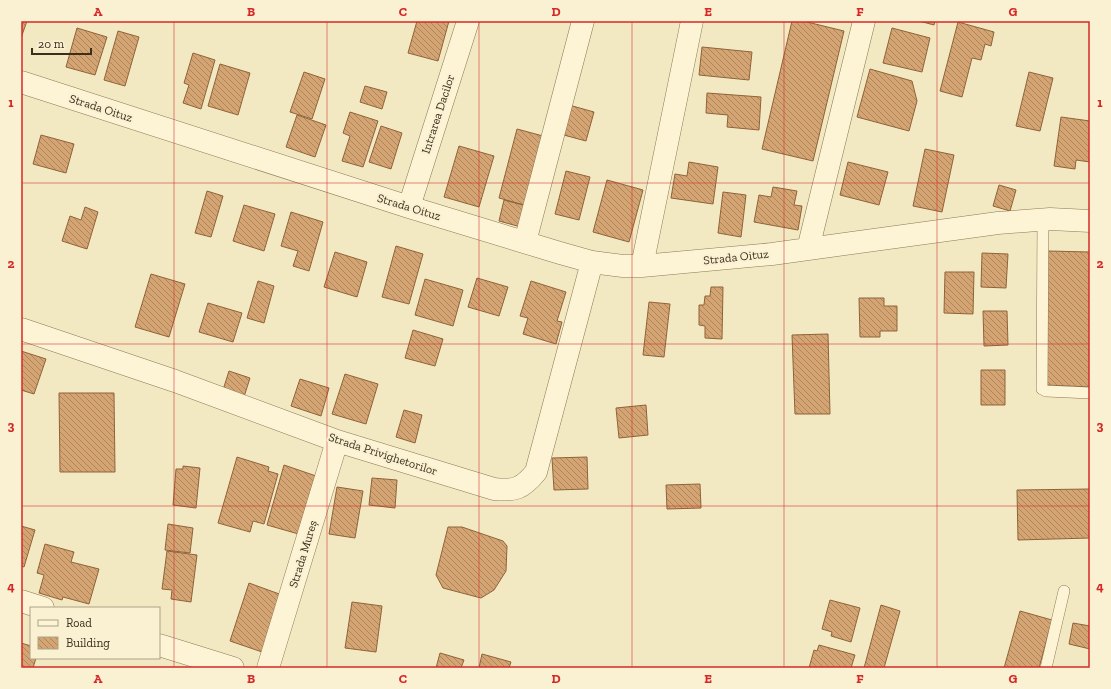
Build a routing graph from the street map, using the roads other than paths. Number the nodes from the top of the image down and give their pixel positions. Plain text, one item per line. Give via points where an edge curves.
1 (468, 21) edge
2 (583, 21) edge
3 (692, 21) edge
4 (864, 21) edge
5 (21, 82) edge
6 (409, 207) junction
7 (1043, 219) junction
8 (1090, 221) edge
9 (525, 242) junction
10 (808, 249) junction
11 (592, 262) junction
12 (642, 266) junction
13 (21, 329) edge
14 (1090, 393) edge
15 (337, 441) junction
16 (1064, 591) dead end
17 (21, 601) edge
18 (40, 607) edge
19 (160, 645) edge
20 (233, 668) edge
21 (268, 668) edge
22 (1046, 668) edge

1 - 6 street, Intrarea Dacilor
2 - 9 street
3 - 12 street
4 - 10 street
5 - 6 street, Strada Oituz
6 - 9 street, Strada Oituz
7 - 8 street, Strada Oituz
7 - 10 street, Strada Oituz
7 - 14 lane via 1042,389
9 - 11 street, Strada Oituz
10 - 12 street, Strada Oituz
11 - 12 street, Strada Oituz
11 - 15 street, Strada Privighetorilor via 536,472 528,482 517,488 494,489
13 - 15 street, Strada Privighetorilor
15 - 21 street, Strada Mureș
16 - 22 lane
17 - 18 street
19 - 20 street

